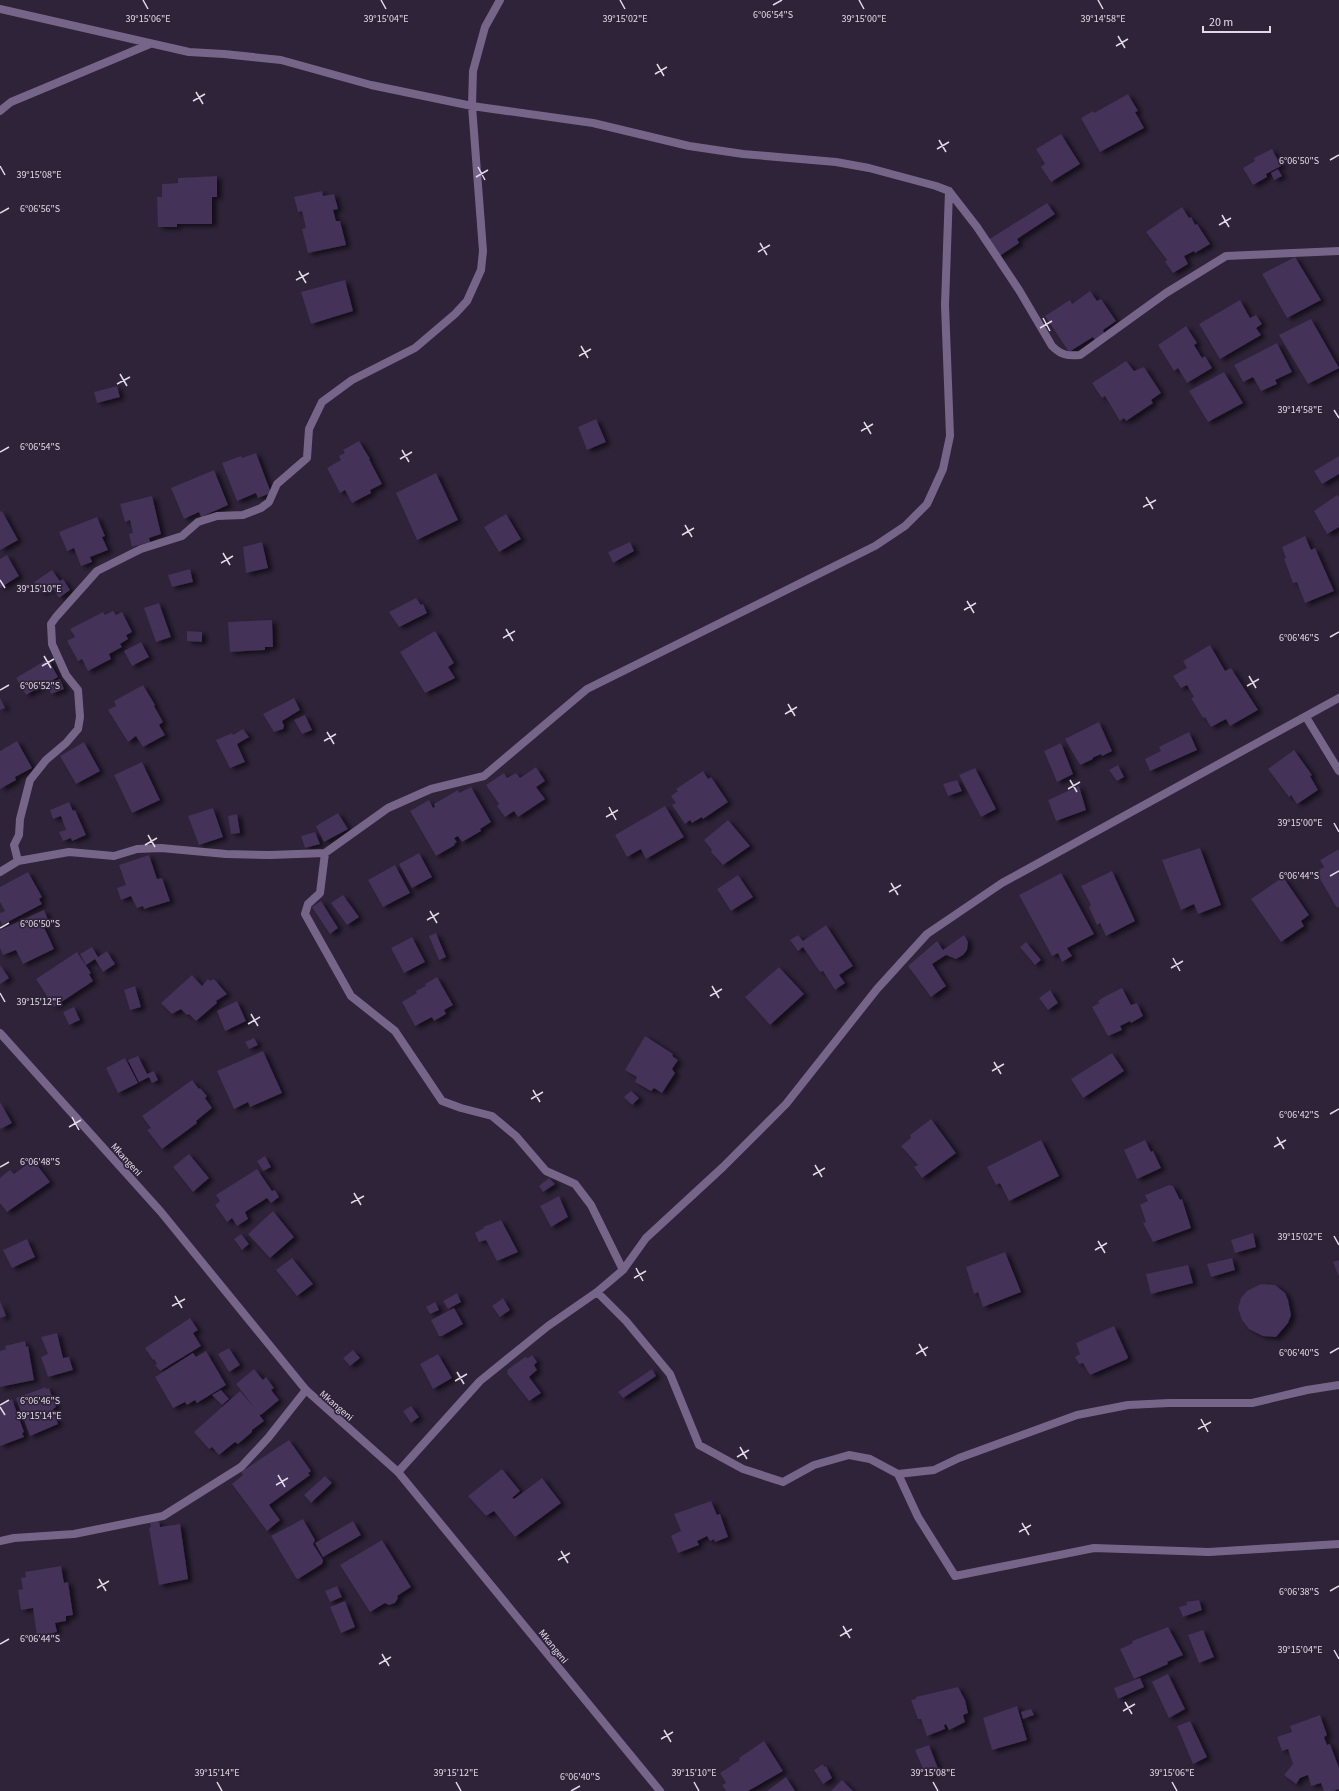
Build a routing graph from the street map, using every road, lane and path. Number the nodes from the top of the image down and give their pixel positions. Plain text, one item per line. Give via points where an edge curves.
1 (500, 0) edge
2 (0, 9) edge
3 (150, 44) junction
4 (472, 106) junction
5 (0, 111) edge
6 (949, 191) junction
7 (1339, 251) edge
8 (1339, 698) edge
9 (1306, 717) junction
10 (1339, 770) edge
11 (325, 853) junction
12 (18, 861) junction
13 (0, 872) edge
14 (0, 1033) edge
15 (622, 1270) junction
16 (597, 1292) junction
17 (1339, 1385) edge
18 (306, 1390) junction
19 (398, 1472) junction
20 (898, 1474) junction
21 (0, 1541) edge
22 (1339, 1544) edge
23 (660, 1791) edge

1 - 4 street via 485,27 474,71
2 - 3 street
3 - 4 street via 189,52 281,60 370,85
3 - 5 street via 11,102
4 - 6 street via 593,123 689,146 743,154 836,162 869,168
4 - 12 street via 483,251 481,270 467,301 414,348 352,380 322,402 309,429 307,458 277,484 269,502 243,515 217,516 198,522 182,536 140,549 97,571 51,624 52,644 66,675 78,690 80,717 78,730 46,760 30,780 20,819 19,835 14,845
6 - 7 street via 1002,265 1052,346 1059,353 1068,356 1080,355 1166,293 1226,256
6 - 11 street via 945,305 950,436 943,469 927,504 905,526 875,546 587,689 484,776 431,789 388,808
8 - 9 street
9 - 10 street
9 - 15 street via 1002,883 927,934 877,989 786,1104 646,1238
11 - 12 street via 226,854 161,848 137,849 114,856 69,852
11 - 15 street via 320,893 308,904 305,914 351,996 395,1031 442,1101 492,1116 516,1136 546,1171 575,1184 591,1205
12 - 13 street
14 - 18 street, Mkangeni via 161,1212
15 - 16 street
16 - 19 street via 548,1326 480,1381
16 - 20 street via 626,1321 670,1374 699,1446 743,1469 783,1482 814,1465 849,1455 870,1459
17 - 20 street via 1252,1403 1128,1405 1077,1415 959,1458 934,1470
18 - 19 street, Mkangeni
18 - 21 street via 241,1467 163,1516 74,1534
19 - 23 street, Mkangeni
20 - 22 street via 918,1517 955,1576 1094,1548 1209,1552

